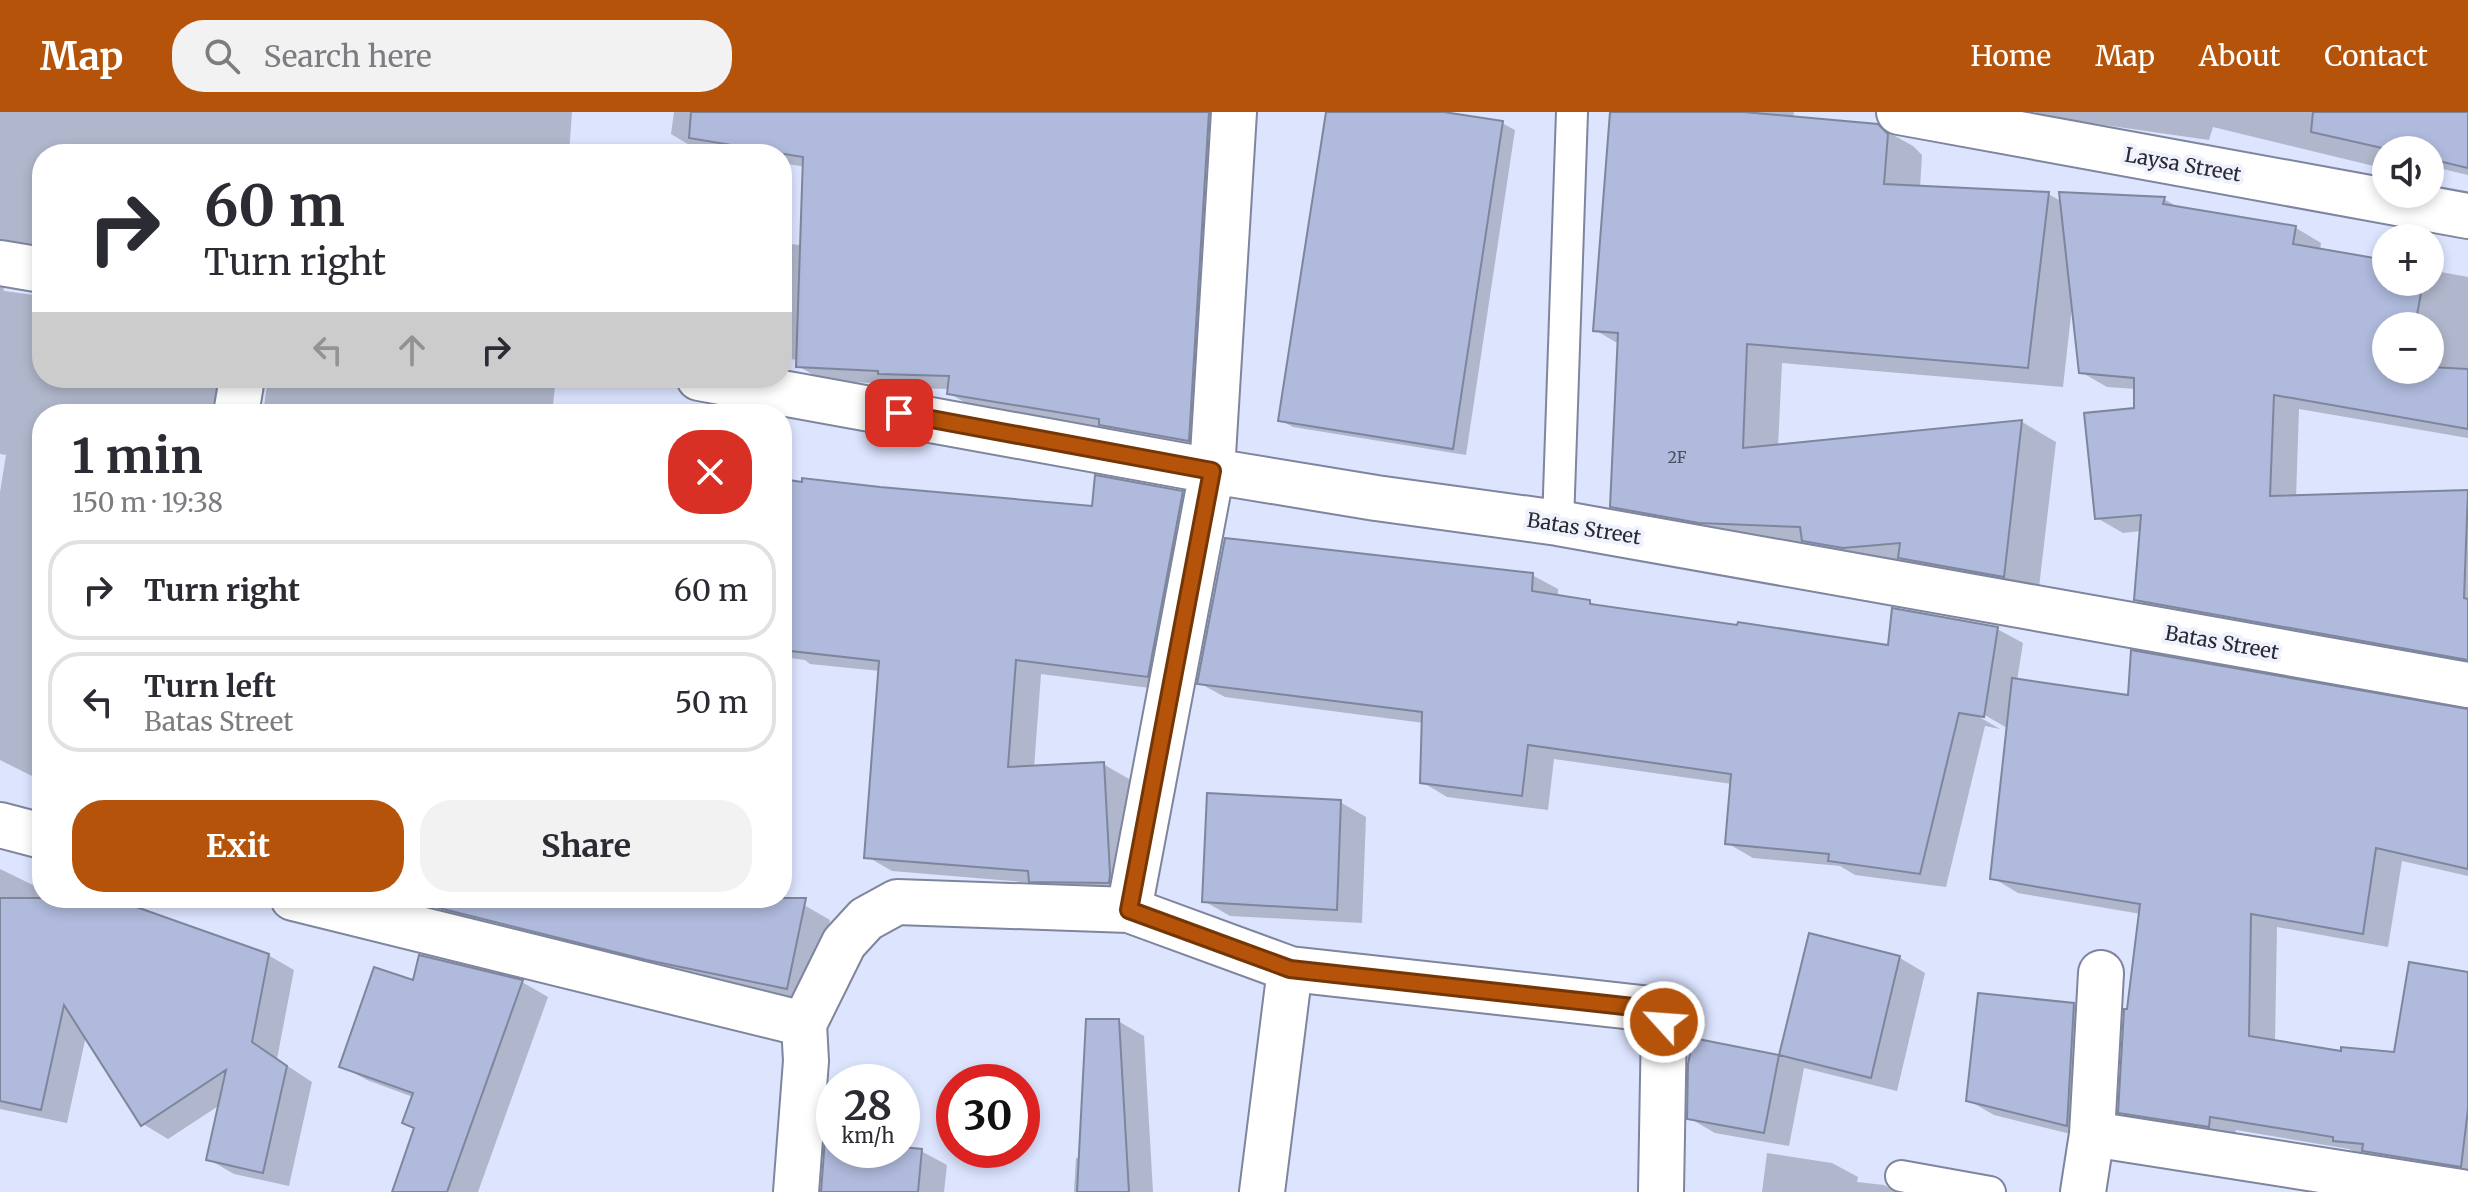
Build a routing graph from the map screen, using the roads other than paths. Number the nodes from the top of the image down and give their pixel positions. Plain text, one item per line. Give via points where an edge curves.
1 (1234, 112) edge
2 (1572, 112) edge
3 (1899, 112) edge
4 (2468, 216) edge
5 (0, 263) edge
6 (32, 268) edge
7 (754, 388) edge
8 (1212, 471) junction
9 (1558, 523) junction
10 (2468, 685) edge
11 (0, 825) edge
12 (32, 833) edge
13 (334, 908) edge
14 (1129, 910) junction
15 (1290, 969) junction
16 (2101, 973) dead end
17 (804, 1024) junction
18 (2092, 1134) junction
19 (1901, 1176) dead end
20 (796, 1192) edge
21 (1262, 1192) edge
22 (1661, 1192) edge
23 (1990, 1192) edge
24 (2083, 1192) edge
25 (2461, 1192) edge

1 - 8 street
2 - 9 lane
3 - 4 street, Laysa Street
5 - 6 street
7 - 8 street, Batas Street
8 - 9 street, Batas Street
8 - 14 street
9 - 10 street, Batas Street
11 - 12 street
13 - 17 street
14 - 15 street
14 - 17 street via 897,902 866,919 844,943
15 - 21 street
15 - 22 street via 1662,1013
16 - 18 street
17 - 20 street
18 - 24 street
18 - 25 street
19 - 23 lane

